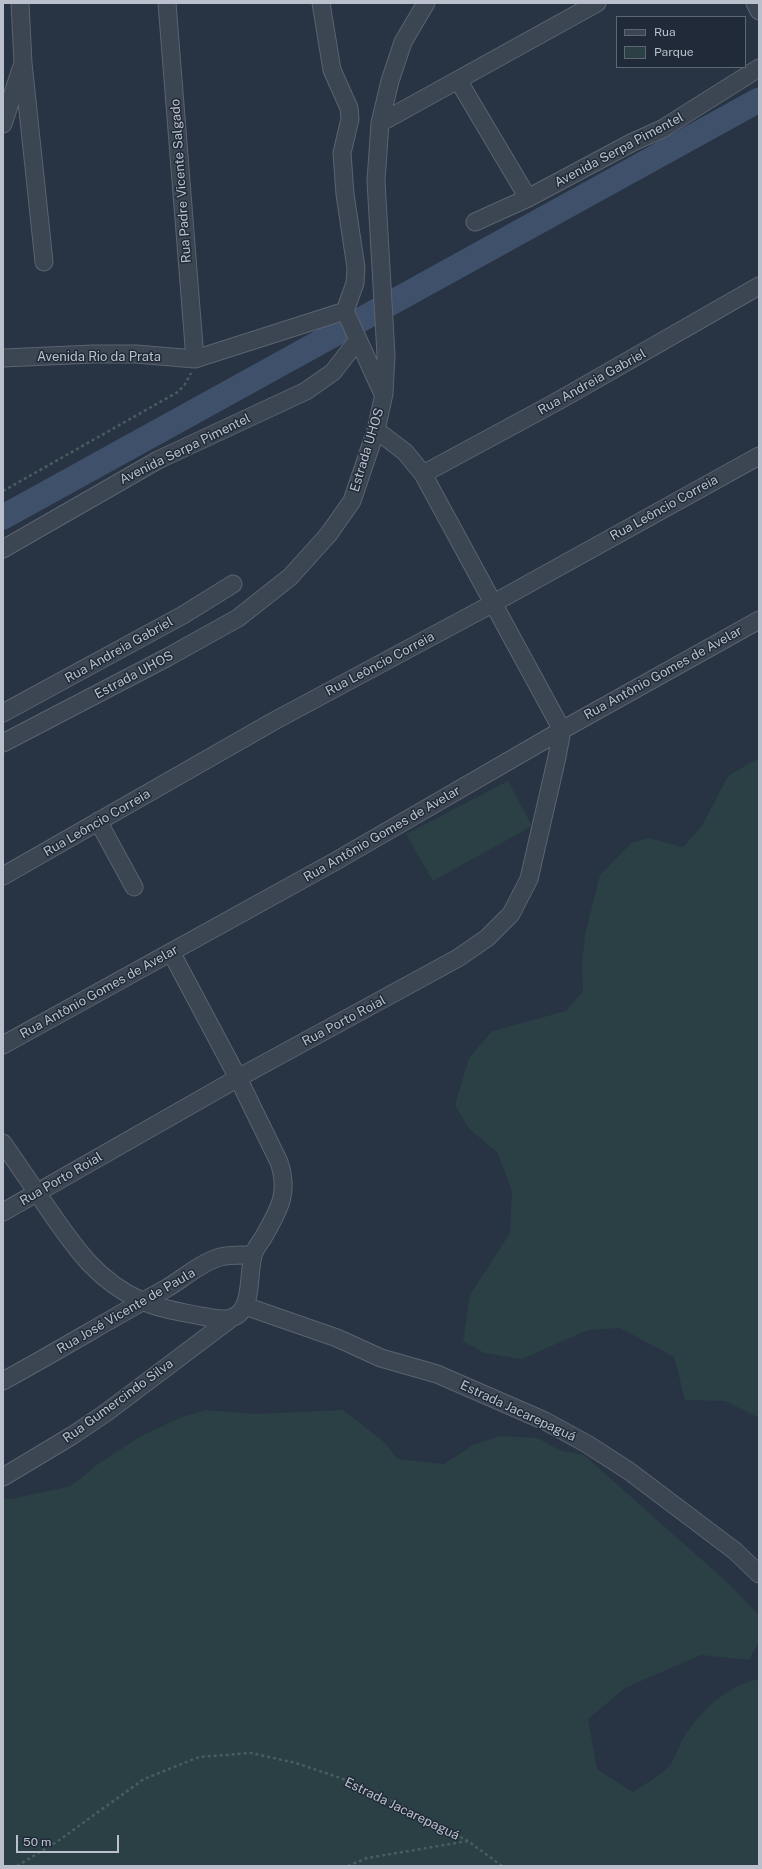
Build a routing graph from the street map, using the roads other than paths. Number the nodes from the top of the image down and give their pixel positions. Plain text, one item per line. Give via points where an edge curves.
1 (20, 3) edge
2 (167, 3) edge
3 (321, 3) edge
4 (426, 3) edge
5 (597, 3) edge
6 (755, 3) edge
7 (759, 11) edge
8 (23, 63) junction
9 (759, 68) edge
10 (458, 80) junction
11 (380, 123) junction
12 (3, 124) edge
13 (528, 198) junction
14 (475, 222) dead end
15 (379, 247) junction
16 (355, 253) junction
17 (44, 262) dead end
18 (759, 286) edge
19 (346, 313) junction
20 (357, 339) junction
21 (3, 358) edge
22 (195, 359) junction
23 (384, 394) junction
24 (376, 430) junction
25 (759, 456) edge
26 (423, 474) junction
27 (3, 549) edge
28 (233, 584) dead end
29 (492, 604) junction
30 (759, 620) edge
31 (3, 713) edge
32 (562, 730) junction
33 (3, 743) edge
34 (98, 821) junction
35 (3, 876) edge
36 (134, 887) dead end
37 (171, 952) junction
38 (3, 1045) edge
39 (238, 1078) junction
40 (3, 1143) edge
41 (37, 1193) junction
42 (3, 1212) edge
43 (253, 1255) junction
44 (141, 1301) junction
45 (245, 1306) junction
46 (229, 1320) junction
47 (3, 1381) edge
48 (3, 1477) edge
49 (759, 1574) edge

1 - 8 street
2 - 22 street, Rua Padre Vicente Salgado
3 - 16 street via 332,70 345,98 350,119 342,153 345,194
4 - 11 street, Estrada UHOS via 403,42
5 - 10 street
6 - 7 street
8 - 12 street
8 - 17 street
9 - 13 street, Avenida Serpa Pimentel via 662,129
10 - 11 street
10 - 13 street
11 - 15 street, Estrada UHOS via 376,181
13 - 14 street, Avenida Serpa Pimentel
15 - 16 street
15 - 23 street, Estrada UHOS via 386,355
16 - 19 street via 355,283
18 - 26 street, Rua Andreia Gabriel via 558,401
19 - 20 street
19 - 22 street
20 - 23 street
20 - 27 street, Avenida Serpa Pimentel via 333,372 306,391 158,460
21 - 22 street, Avenida Rio da Prata via 136,354
23 - 24 street, Estrada UHOS
24 - 26 street via 405,452
24 - 33 street, Estrada UHOS via 352,501 328,535 290,577 238,618 168,658
25 - 29 street, Rua Leôncio Correia
26 - 29 street
28 - 31 street, Rua Andreia Gabriel
29 - 32 street
29 - 34 street, Rua Leôncio Correia via 274,721
30 - 32 street, Rua Antônio Gomes de Avelar
32 - 37 street, Rua Antônio Gomes de Avelar via 334,862
32 - 39 street, Rua Porto Roial via 529,879 511,914 487,938 458,958
34 - 35 street, Rua Leôncio Correia
34 - 36 street
37 - 38 street, Rua Antônio Gomes de Avelar
37 - 39 street
39 - 41 street, Rua Porto Roial
39 - 43 street via 284,1176 285,1189 281,1204
40 - 41 street
41 - 42 street, Rua Porto Roial
41 - 44 street via 82,1256 116,1286
43 - 44 street, Rua José Vicente de Paula via 220,1257
43 - 45 street
44 - 46 street via 168,1309
44 - 47 street, Rua José Vicente de Paula
45 - 46 street, Rua Gumercindo Silva
45 - 49 street, Estrada Jacarepaguá via 337,1338 381,1358 437,1374 545,1421 629,1471 735,1551
46 - 48 street, Rua Gumercindo Silva via 107,1412

